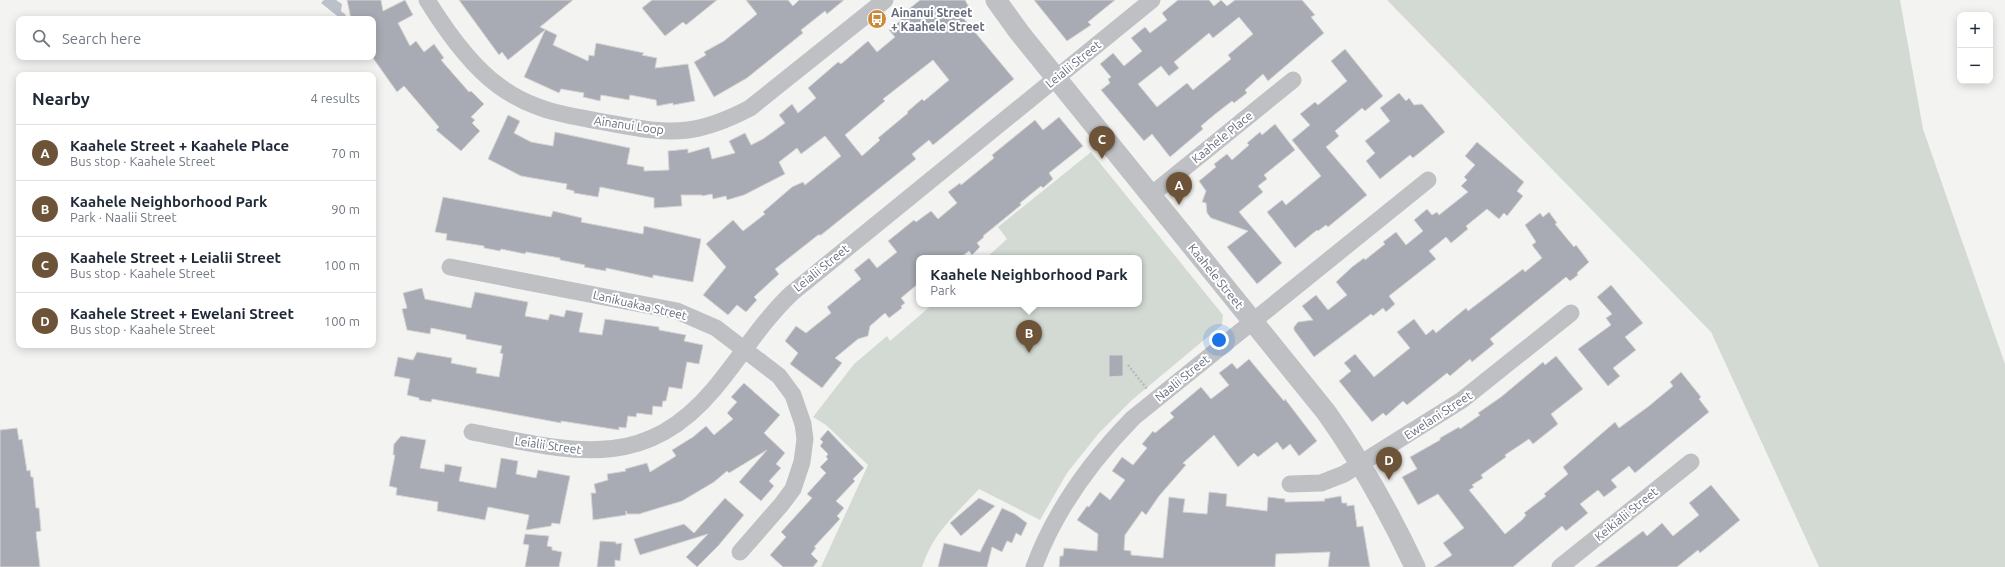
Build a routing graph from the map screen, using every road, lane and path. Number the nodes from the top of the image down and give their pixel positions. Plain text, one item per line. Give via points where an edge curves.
1 (427, 0) edge
2 (885, 0) edge
3 (996, 0) edge
4 (1152, 0) edge
5 (1056, 78) junction
6 (1293, 80) dead end
7 (1428, 180) dead end
8 (1150, 195) junction
9 (450, 267) dead end
10 (1571, 313) dead end
11 (1252, 321) junction
12 (744, 349) junction
13 (1128, 366) dead end
14 (1147, 389) dead end
15 (472, 432) dead end
16 (1691, 462) dead end
17 (1361, 464) junction
18 (1290, 484) dead end
19 (740, 552) dead end
20 (1034, 567) edge
21 (1415, 567) edge
22 (1560, 567) edge

1 - 2 street, Ainanui Loop via 470,59 497,85 522,101 561,114 661,131 702,127 750,108
3 - 5 street, Kaahele Street via 1018,32
4 - 5 street, Leialii Street
5 - 8 street, Kaahele Street
5 - 12 street, Leialii Street via 792,293 767,319
6 - 8 street, Kaahele Place
7 - 11 street, Naalii Street
8 - 11 street, Kaahele Street
9 - 12 street, Lanikuakaa Street via 677,311 716,328
10 - 17 street, Ewelani Street via 1462,400
11 - 17 street, Kaahele Street via 1326,412
11 - 20 street, Naalii Street via 1133,418 1112,439 1071,494 1051,528
12 - 15 street, Leialii Street via 689,415 666,431 633,445 607,450 569,450
12 - 19 street, Lanikuakaa Street via 770,368 787,386 799,408 805,439 802,462 792,489
13 - 14 path
16 - 22 street, Keikialii Street
17 - 18 street, Ewelani Street via 1330,481
17 - 21 street, Kaahele Street via 1384,502

